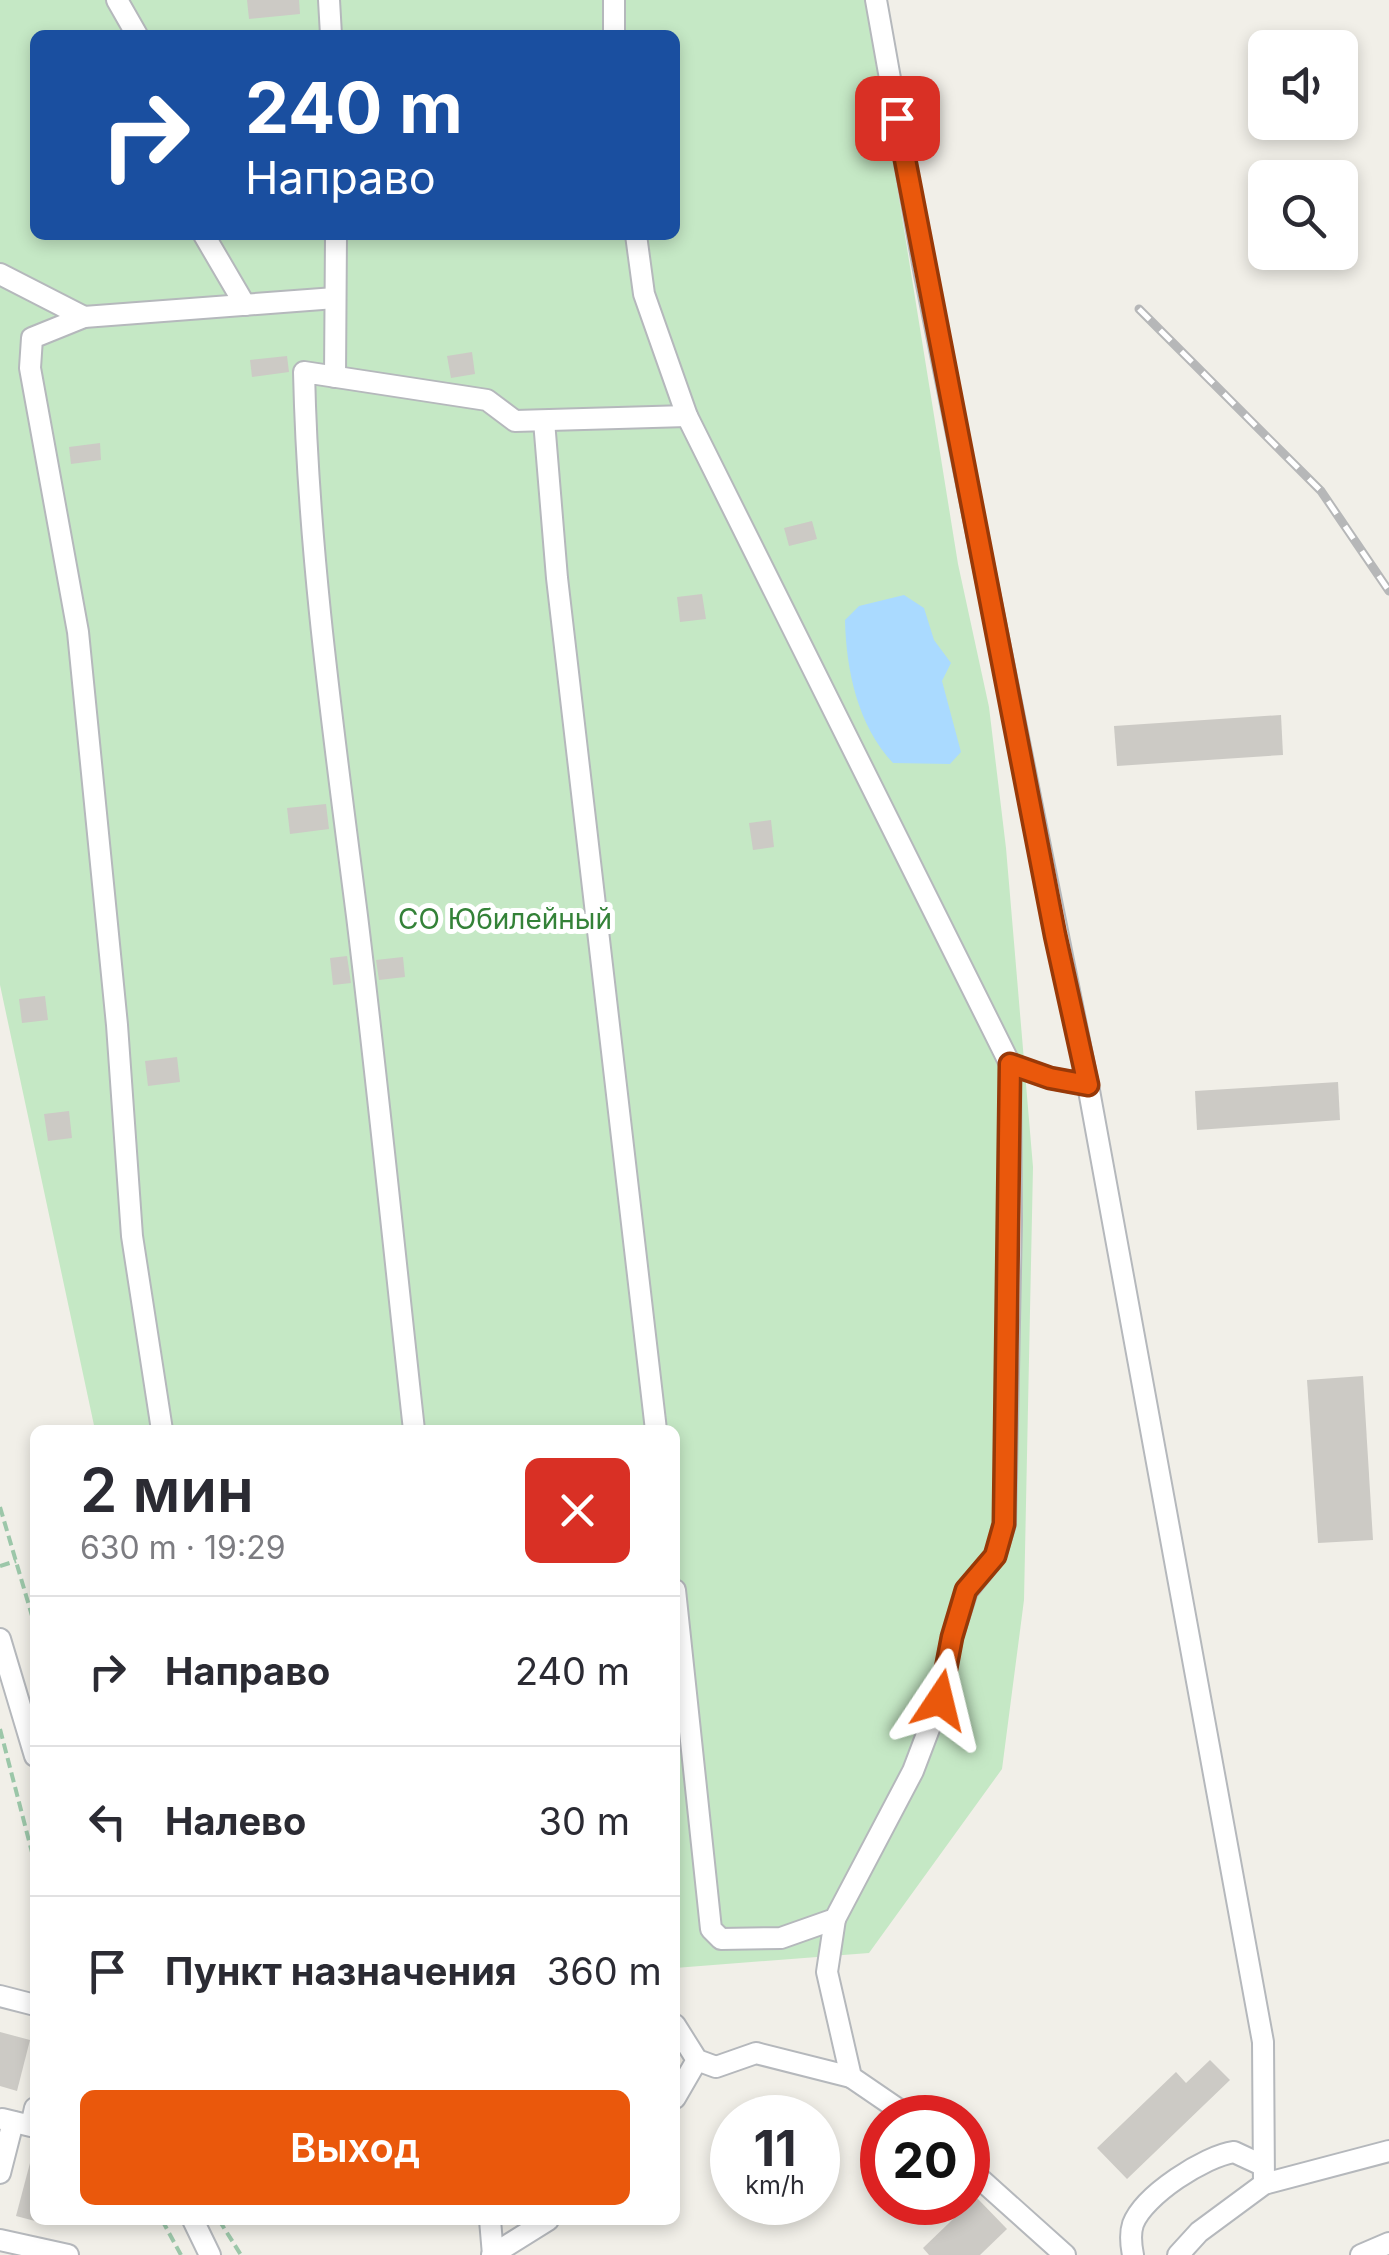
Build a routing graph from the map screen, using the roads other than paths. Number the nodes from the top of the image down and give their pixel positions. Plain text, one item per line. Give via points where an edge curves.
1 (117, 0) edge
2 (329, 0) edge
3 (614, 0) edge
4 (876, 0) edge
5 (134, 30) edge
6 (330, 30) edge
7 (614, 30) edge
8 (207, 240) edge
9 (336, 240) edge
10 (637, 240) edge
11 (0, 274) edge
12 (336, 298) junction
13 (245, 305) junction
14 (84, 317) junction
15 (335, 376) junction
16 (687, 416) junction
17 (544, 421) junction
18 (1010, 1064) junction
19 (1088, 1085) junction
20 (161, 1425) edge
21 (413, 1425) edge
22 (655, 1425) edge
23 (680, 1637) edge
24 (0, 1639) edge
25 (29, 1713) edge
26 (835, 1920) junction
27 (0, 1996) edge
28 (30, 2004) edge
29 (680, 2033) edge
30 (697, 2060) junction
31 (852, 2077) junction
32 (680, 2089) edge
33 (878, 2095) edge
34 (23, 2120) edge
35 (1389, 2151) edge
36 (0, 2173) edge
37 (1263, 2175) junction
38 (990, 2188) edge
39 (196, 2225) edge
40 (490, 2225) edge
41 (540, 2225) edge
42 (0, 2240) edge
43 (1389, 2243) edge
44 (68, 2255) edge
45 (210, 2255) edge
46 (492, 2255) edge
47 (1065, 2255) edge
48 (1133, 2255) edge
49 (1178, 2255) edge
50 (1362, 2255) edge

1 - 5 street
2 - 6 street
3 - 7 street
4 - 19 street
8 - 13 street
9 - 12 street
10 - 16 street via 644,294
11 - 14 street
12 - 13 street
12 - 15 street
13 - 14 street
14 - 20 street via 32,338 30,368 78,632 132,1236
15 - 17 street via 487,400 515,422
15 - 21 street via 304,372 306,457
16 - 17 street
16 - 18 street
17 - 22 street
18 - 19 street
18 - 26 street via 1004,1524 995,1556 966,1590 940,1700 913,1771
19 - 37 street via 1264,2042
23 - 26 street via 711,1930 721,1940 781,1938
24 - 25 street
26 - 31 street via 828,1972
27 - 28 street
29 - 30 street
30 - 31 street via 716,2067 756,2053
30 - 32 street
31 - 33 street
34 - 36 street
35 - 37 street
37 - 48 street via 1234,2152 1199,2164 1134,2222
37 - 49 street
38 - 47 street
39 - 45 street
40 - 46 street
41 - 46 street
42 - 44 street
43 - 50 street

